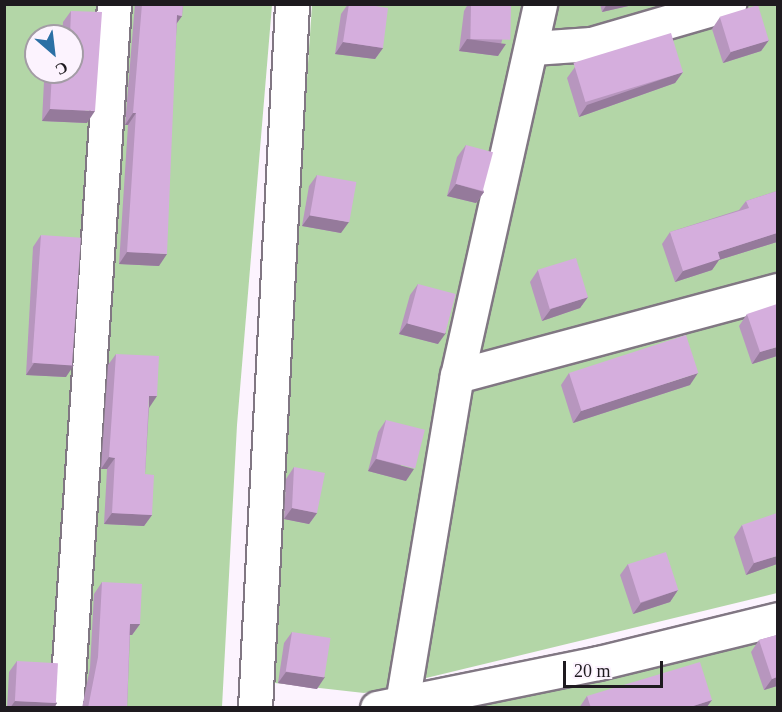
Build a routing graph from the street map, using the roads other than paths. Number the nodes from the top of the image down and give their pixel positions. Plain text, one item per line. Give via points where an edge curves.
1 (114, 4) edge
2 (292, 4) edge
3 (540, 4) edge
4 (729, 4) edge
5 (533, 48) junction
6 (777, 290) edge
7 (457, 376) junction
8 (777, 619) edge
9 (389, 705) edge
10 (66, 708) edge
11 (255, 708) edge

1 - 10 lane
2 - 11 lane
3 - 5 lane
4 - 5 lane via 591,44
5 - 7 lane
6 - 7 lane
7 - 9 lane
8 - 9 lane via 597,663

